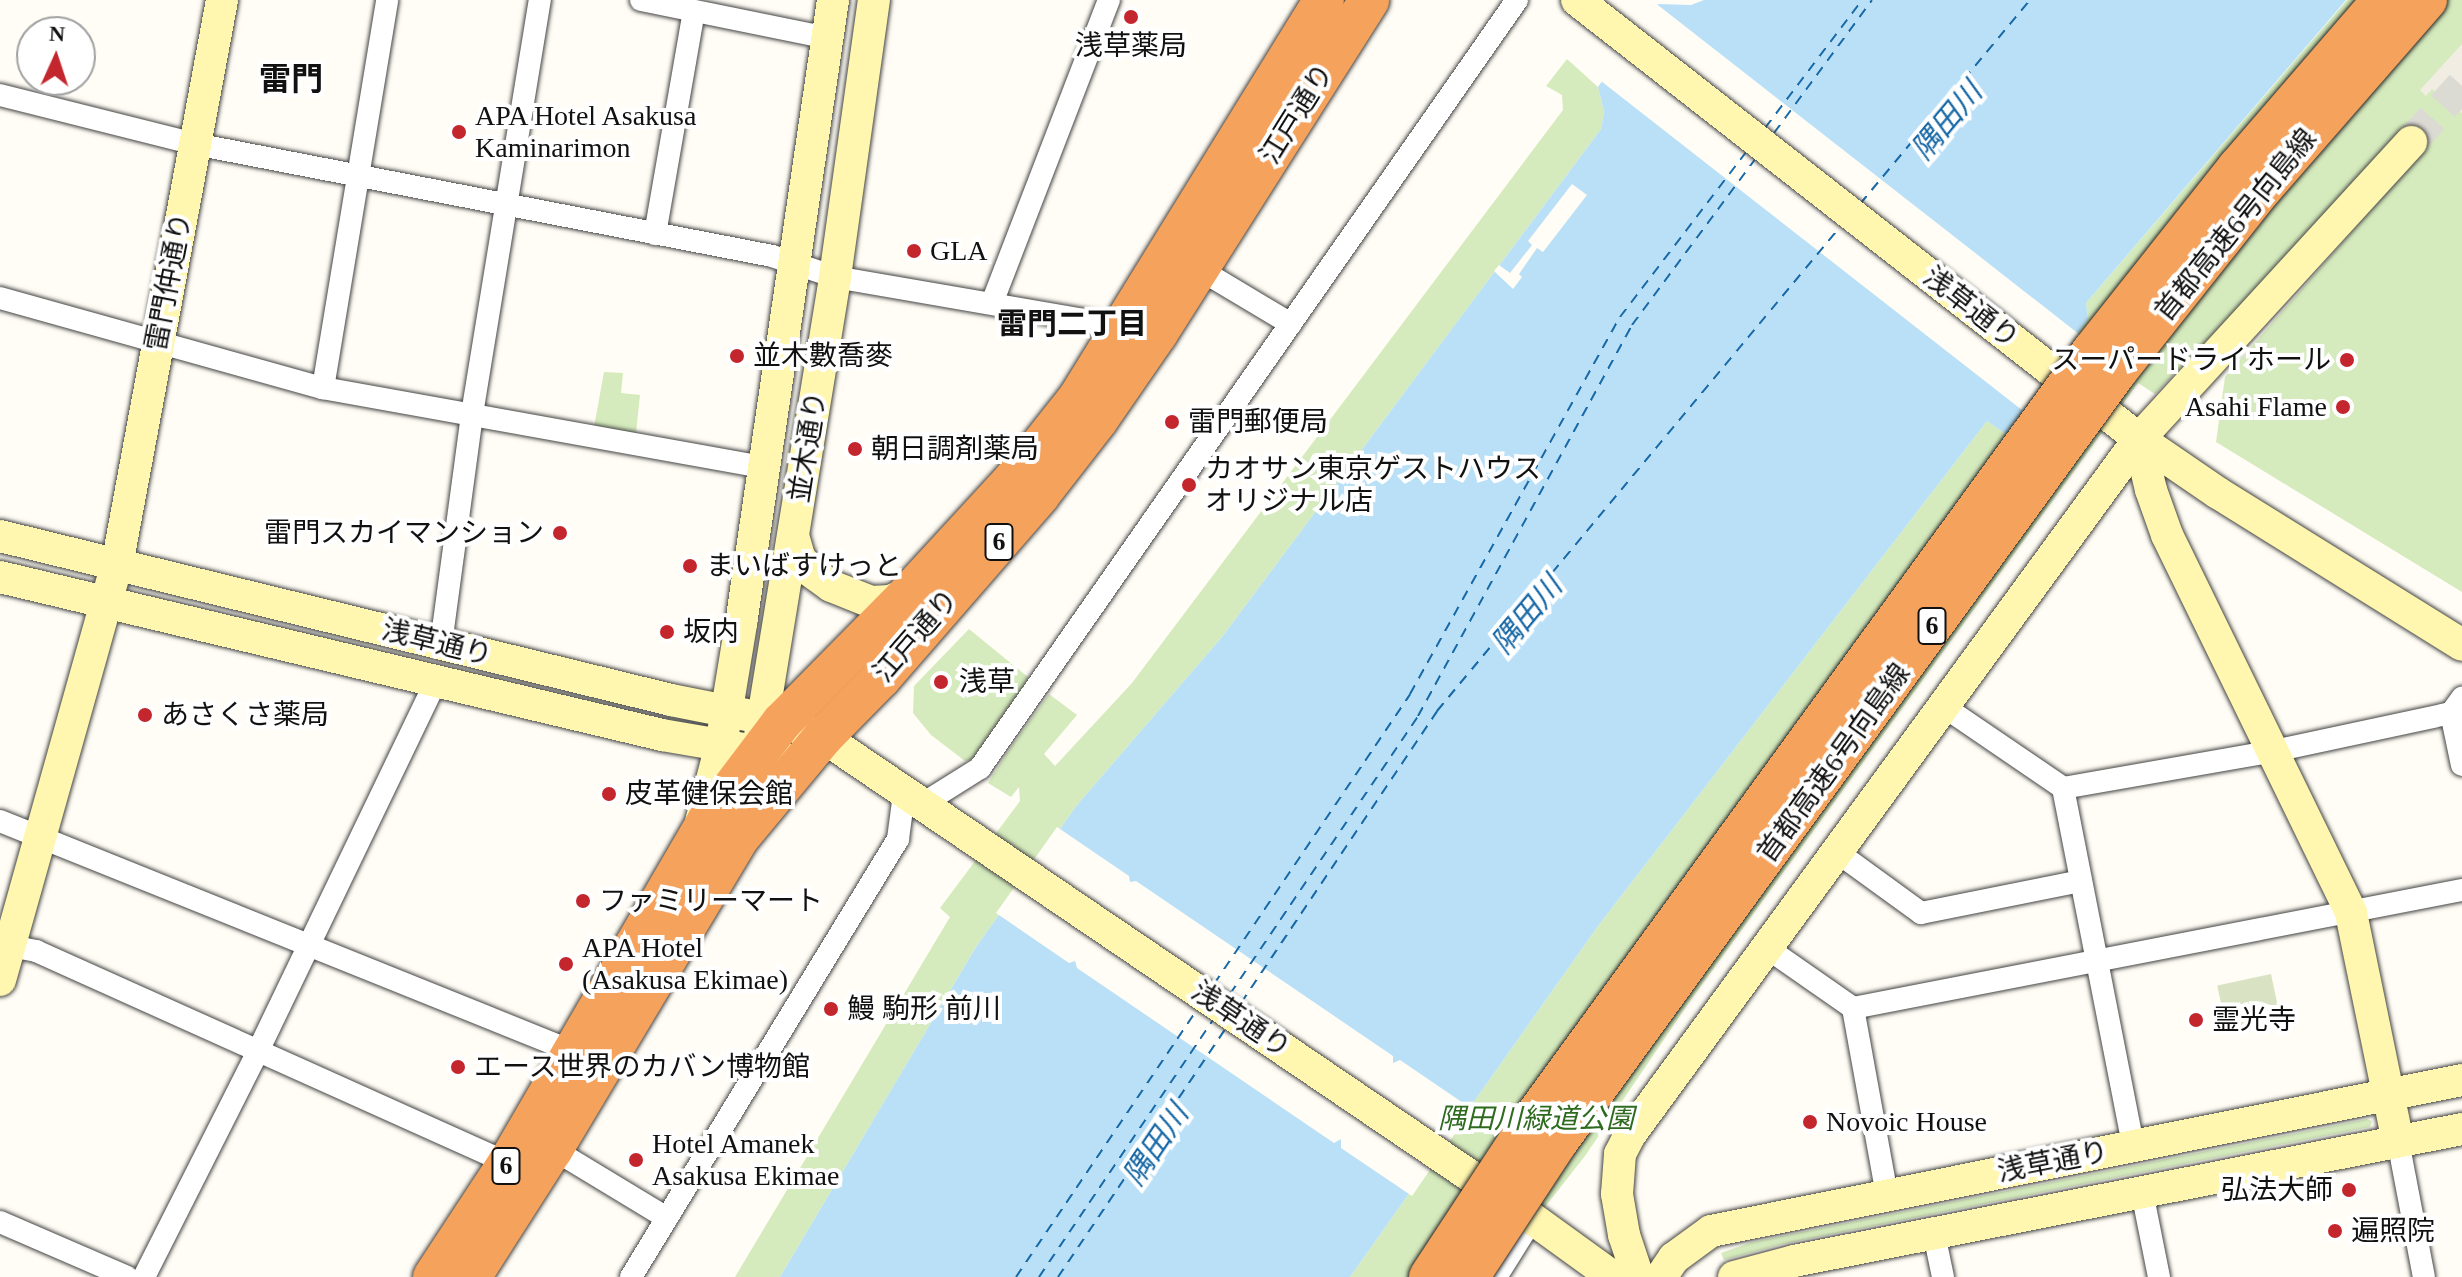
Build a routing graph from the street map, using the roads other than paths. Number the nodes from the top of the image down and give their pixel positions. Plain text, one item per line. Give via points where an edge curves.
1 (222, 0) edge
2 (387, 0) edge
3 (540, 0) edge
4 (641, 0) edge
5 (833, 0) edge
6 (874, 0) edge
7 (1109, 0) edge
8 (1324, 0) edge
9 (1369, 0) edge
10 (1517, 0) edge
11 (2382, 0) edge
12 (2427, 0) edge
13 (1587, 8) edge
14 (694, 11) junction
15 (827, 38) junction
16 (0, 95) edge
17 (2411, 142) tunnel mouth
18 (195, 144) junction
19 (357, 177) junction
20 (506, 206) junction
21 (655, 234) junction
22 (794, 263) junction
23 (1199, 269) junction
24 (835, 277) junction
25 (0, 298) edge
26 (992, 303) junction
27 (1291, 324) junction
28 (1142, 330) junction
29 (158, 343) junction
30 (323, 388) junction
31 (472, 414) junction
32 (2139, 439) junction
33 (762, 467) junction
34 (0, 536) edge
35 (794, 539) junction
36 (117, 565) junction
37 (749, 571) junction
38 (788, 574) junction
39 (0, 577) edge
40 (910, 592) junction
41 (108, 604) junction
42 (441, 644) junction
43 (2462, 645) edge
44 (436, 681) junction
45 (1943, 706) junction
46 (2457, 706) edge
47 (727, 711) junction
48 (756, 734) junction
49 (813, 748) junction
50 (2274, 751) junction
51 (2462, 765) edge
52 (2063, 788) junction
53 (913, 799) junction
54 (0, 821) edge
55 (41, 836) junction
56 (740, 837) junction
57 (1837, 852) junction
58 (2081, 881) junction
59 (2462, 890) edge
60 (2351, 913) junction
61 (5, 945) edge
62 (310, 945) junction
63 (1767, 948) junction
64 (2099, 960) junction
65 (0, 980) edge
66 (1853, 1008) junction
67 (574, 1052) junction
68 (257, 1053) junction
69 (2462, 1080) edge
70 (2388, 1094) junction
71 (2462, 1129) edge
72 (2398, 1141) junction
73 (2133, 1145) junction
74 (553, 1149) junction
75 (508, 1163) junction
76 (2142, 1192) junction
77 (1887, 1195) junction
78 (1526, 1214) junction
79 (667, 1218) junction
80 (0, 1222) edge
81 (1934, 1234) junction
82 (127, 1277) edge
83 (144, 1277) edge
84 (433, 1277) edge
85 (471, 1277) edge
86 (631, 1277) edge
87 (1429, 1277) edge
88 (1469, 1277) edge
89 (1496, 1277) edge
90 (1613, 1277) edge
91 (1638, 1277) edge
92 (1661, 1277) edge
93 (1734, 1277) edge
94 (1943, 1277) edge
95 (2159, 1277) edge
96 (2424, 1277) edge

1 - 18 main road, 雷門仲通り
2 - 19 street
3 - 20 street
4 - 14 street
5 - 15 main road, 並木通り
6 - 24 main road, 並木通り
7 - 26 street
8 - 28 highway, 江戸通り / 6
9 - 23 highway, 江戸通り / 6
10 - 27 street
11 - 87 highway, 首都高速6号向島線 / 6, bridge via 2238,167 2092,351 1558,1084
12 - 88 highway, 首都高速6号向島線 / 6, bridge via 2262,189 2116,373 1557,1143
13 - 32 main road, 浅草通り
14 - 15 street
14 - 21 street
15 - 22 main road, 並木通り
16 - 18 street
17 - 32 main road
18 - 19 street
18 - 29 main road, 雷門仲通り
19 - 20 street
19 - 30 street
20 - 21 street
20 - 31 street
21 - 22 street
22 - 24 street
22 - 33 main road, 並木通り
23 - 27 street
23 - 28 highway, 江戸通り / 6
24 - 26 street
24 - 35 main road, 並木通り
25 - 29 street
26 - 28 street
27 - 53 street via 980,768
28 - 40 highway, 江戸通り / 6
28 - 49 highway, 江戸通り / 6 via 1039,496
29 - 30 street
29 - 36 main road, 雷門仲通り
30 - 31 street
31 - 33 street
31 - 42 street
32 - 43 main road, 浅草通り
32 - 45 main road
32 - 50 main road via 2167,535
33 - 37 main road, 並木通り
34 - 36 main road, 浅草通り
35 - 38 main road, 並木通り
35 - 40 main road via 809,570 831,586 871,602
36 - 41 main road, 雷門仲通り
36 - 42 main road, 浅草通り
37 - 38 main road via 765,590 780,586
37 - 47 main road, 並木通り
38 - 48 main road, 並木通り
39 - 41 main road, 浅草通り
40 - 48 highway, 江戸通り / 6
41 - 44 main road, 浅草通り
41 - 55 main road, 雷門仲通り
42 - 47 main road, 浅草通り
44 - 48 main road, 浅草通り via 662,735
44 - 62 street
45 - 52 street
45 - 57 main road
46 - 50 street
46 - 51 street
47 - 48 main road, 並木通り
48 - 49 main road, 浅草通り
48 - 56 highway
48 - 67 highway, 江戸通り / 6
49 - 53 main road, 浅草通り via 865,768
49 - 56 highway, 江戸通り / 6
50 - 52 street
50 - 60 main road
52 - 58 street
53 - 78 main road, 浅草通り, bridge
53 - 79 street via 898,839
54 - 55 street
55 - 61 main road, 雷門仲通り
55 - 62 street
56 - 74 highway, 江戸通り / 6
57 - 58 street via 1921,913
57 - 63 main road
58 - 64 street
59 - 60 street
60 - 64 street
60 - 70 main road
61 - 65 main road, 雷門仲通り
61 - 68 street via 36,951
62 - 67 street
62 - 68 street
63 - 66 street
63 - 91 main road via 1620,1154 1619,1218
64 - 66 street
64 - 73 street
66 - 77 street
67 - 75 highway, 江戸通り / 6
68 - 75 street
68 - 83 street
69 - 70 main road, 浅草通り
70 - 72 main road
70 - 73 main road, 浅草通り
71 - 72 main road, 浅草通り
72 - 76 main road, 浅草通り
72 - 96 street
73 - 77 main road, 浅草通り
74 - 79 street
74 - 85 highway, 江戸通り / 6
75 - 84 highway, 江戸通り / 6
76 - 81 main road, 浅草通り
76 - 95 street
77 - 92 main road, 浅草通り via 1711,1231 1674,1258
78 - 89 street
78 - 90 main road, 浅草通り
79 - 86 street
80 - 82 street
81 - 93 main road, 浅草通り
81 - 94 street

